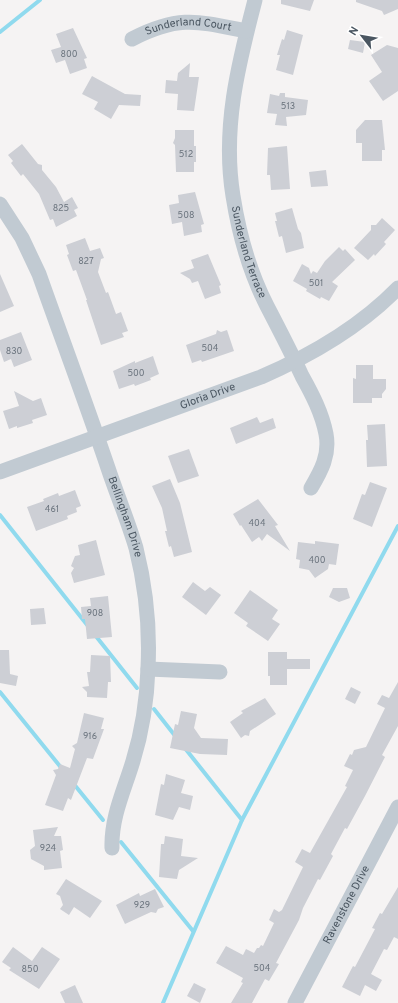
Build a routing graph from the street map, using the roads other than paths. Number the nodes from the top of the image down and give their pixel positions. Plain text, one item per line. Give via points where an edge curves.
1 (254, 0) edge
2 (246, 31) junction
3 (132, 39) dead end
4 (0, 204) edge
5 (398, 288) edge
6 (296, 362) junction
7 (98, 438) junction
8 (0, 472) edge
9 (311, 488) dead end
10 (148, 669) junction
11 (220, 672) dead end
12 (398, 807) edge
13 (112, 848) dead end
14 (295, 1003) edge

1 - 2 street, Sunderland Terrace
2 - 3 street, Sunderland Court via 205,22 170,23
2 - 6 street, Sunderland Terrace via 231,105 229,152 233,196 248,260 266,304
4 - 7 street, Bellingham Drive via 22,238 39,274
5 - 6 street, Gloria Drive via 344,334
6 - 7 street, Gloria Drive
6 - 9 street, Sunderland Terrace via 318,406 326,435 326,456
7 - 8 street, Gloria Drive
7 - 10 street, Bellingham Drive via 130,530 140,569 147,607
10 - 11 street
10 - 13 street, Bellingham Drive via 140,735 114,814
12 - 14 street, Ravenstone Drive

